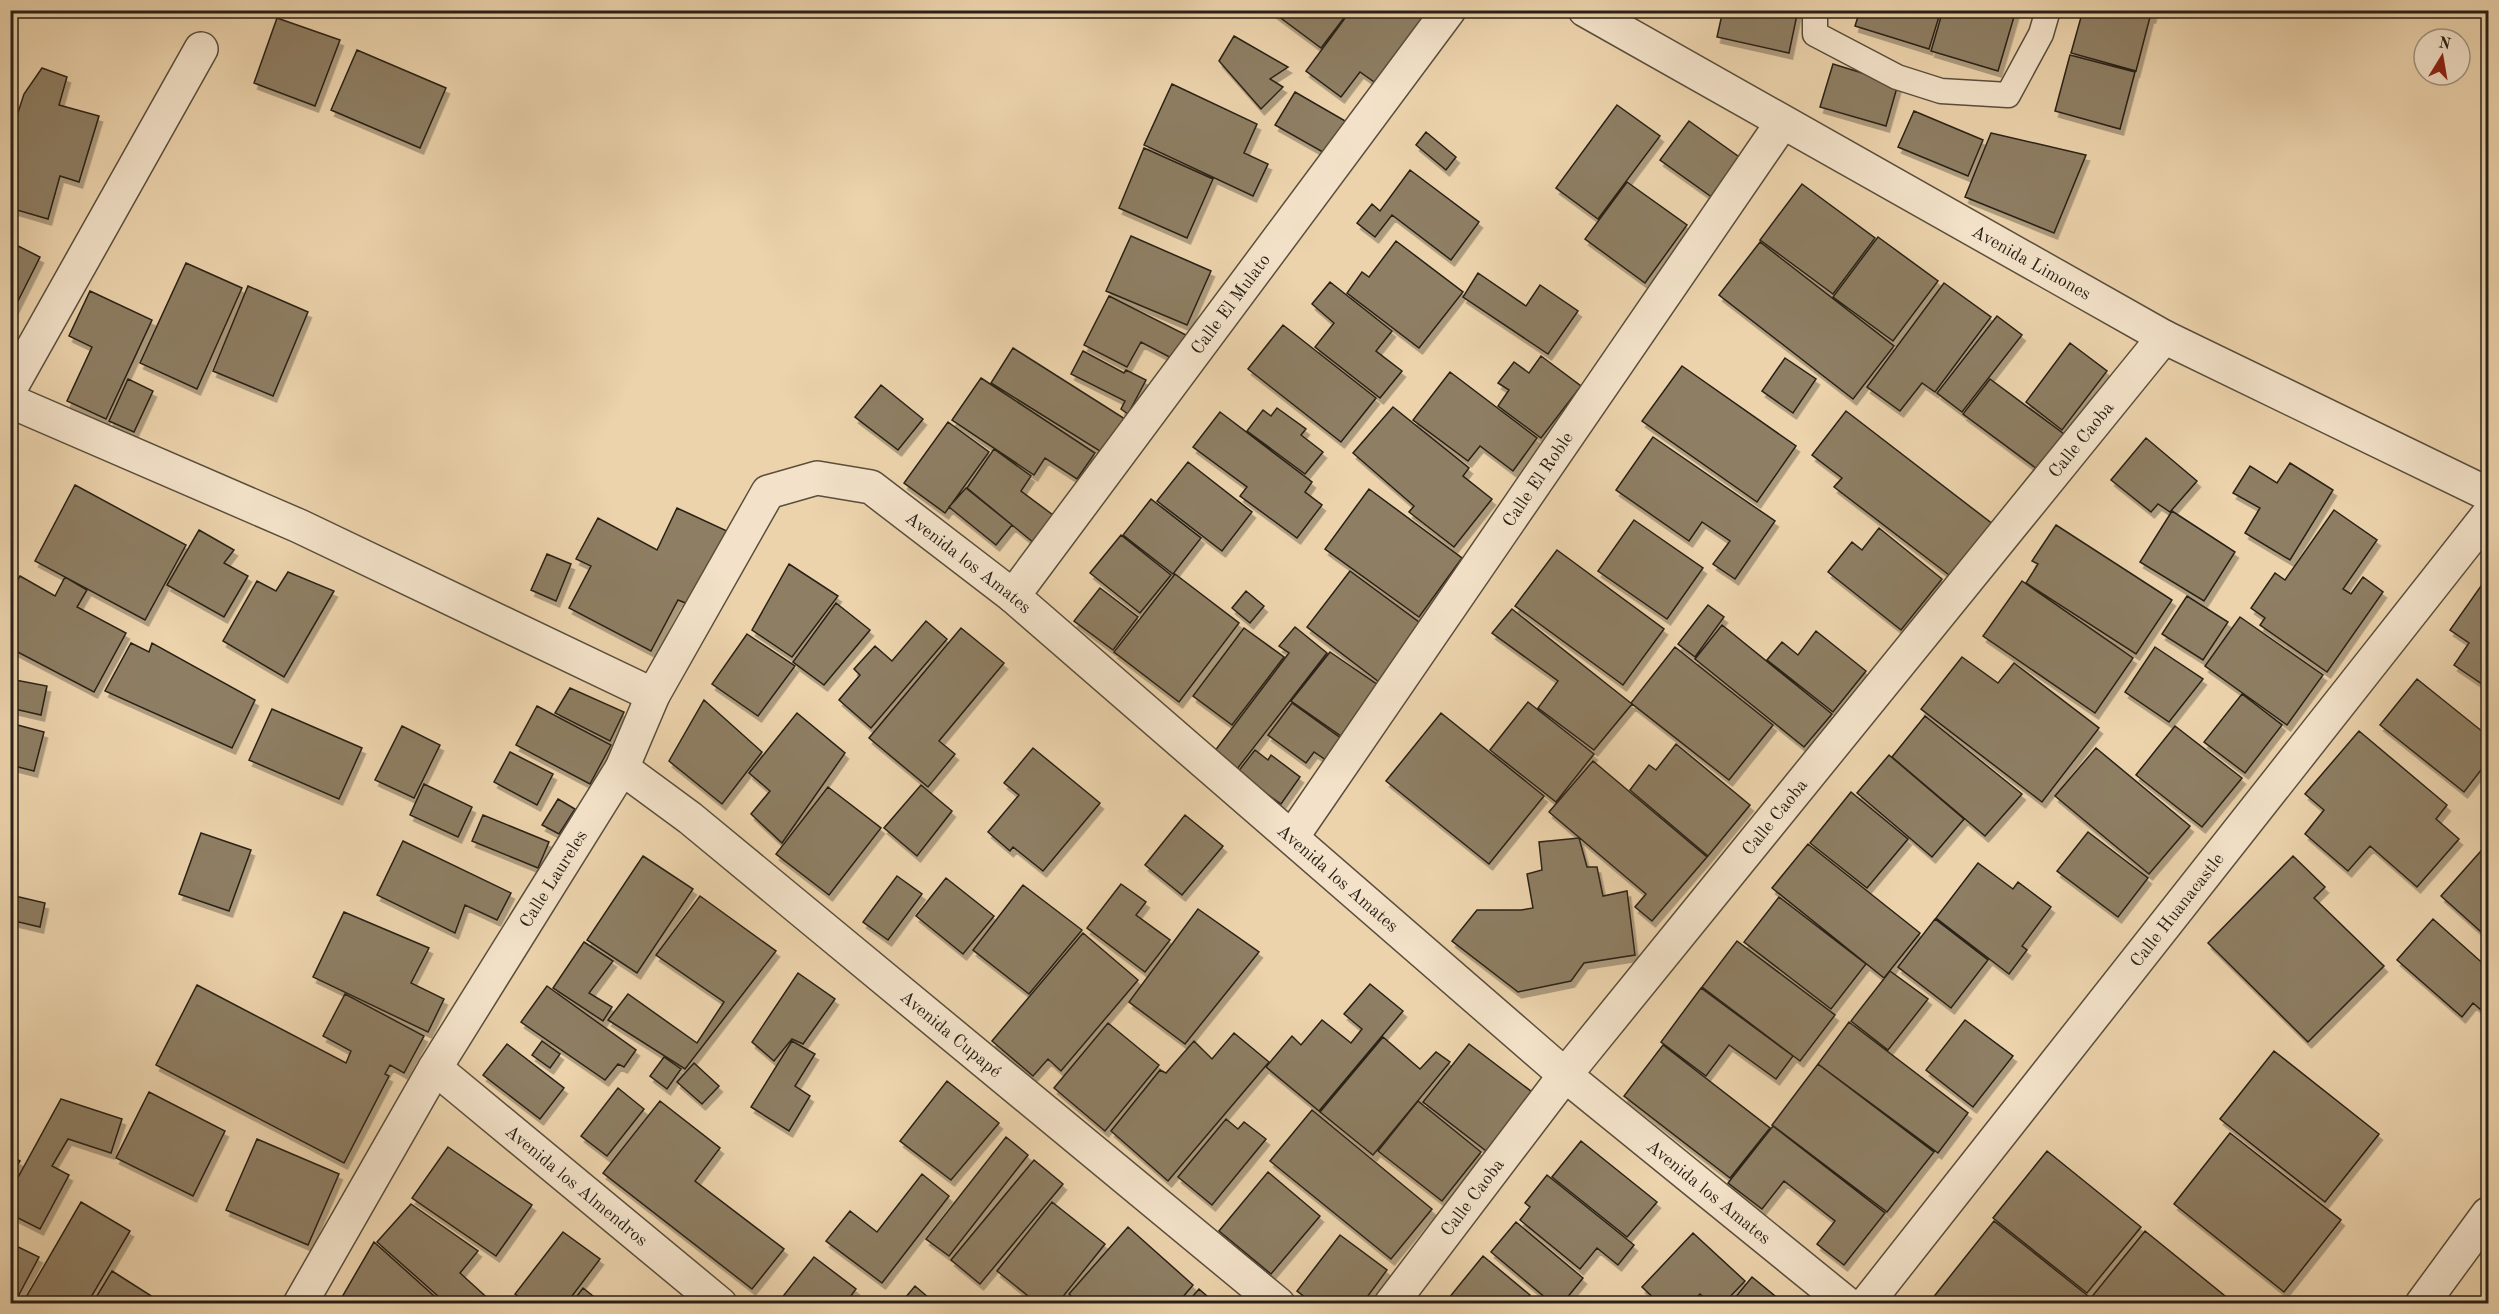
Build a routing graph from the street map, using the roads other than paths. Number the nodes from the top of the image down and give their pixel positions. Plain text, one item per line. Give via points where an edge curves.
1 (1449, 10) edge
2 (1585, 10) edge
3 (1815, 10) edge
4 (2048, 10) edge
5 (201, 49) dead end
6 (1782, 123) junction
7 (2164, 337) junction
8 (10, 389) edge
9 (10, 401) edge
10 (817, 478) joint
11 (2488, 494) edge
12 (2488, 515) edge
13 (1013, 596) junction
14 (653, 695) junction
15 (622, 768) junction
16 (1292, 837) junction
17 (435, 1068) junction
18 (1565, 1075) junction
19 (2488, 1214) edge
20 (300, 1304) edge
21 (720, 1304) edge
22 (1278, 1304) edge
23 (1391, 1304) edge
24 (1847, 1304) edge
25 (1866, 1304) edge
26 (2422, 1304) edge

1 - 13 street, Calle El Mulato
2 - 6 street, Avenida Limones
3 - 4 lane via 1815,34 1897,77 1941,92 2008,95 2041,34
5 - 8 street
6 - 7 street, Avenida Limones
6 - 16 street, Calle El Roble
7 - 11 street, Avenida Limones
7 - 18 street, Calle Caoba
9 - 14 street via 299,526
10 - 13 street, Avenida los Amates via 871,487
10 - 14 street, Calle Laureles via 768,492
12 - 25 street, Calle Huanacastle
13 - 16 street, Avenida los Amates
14 - 15 street, Calle Laureles
15 - 17 street, Calle Laureles
15 - 22 street, Avenida Cupapé via 690,818
16 - 18 street, Avenida los Amates
17 - 20 street, Calle Laureles
17 - 21 street, Avenida los Almendros
18 - 23 street, Calle Caoba
18 - 24 street, Avenida los Amates
19 - 26 street

